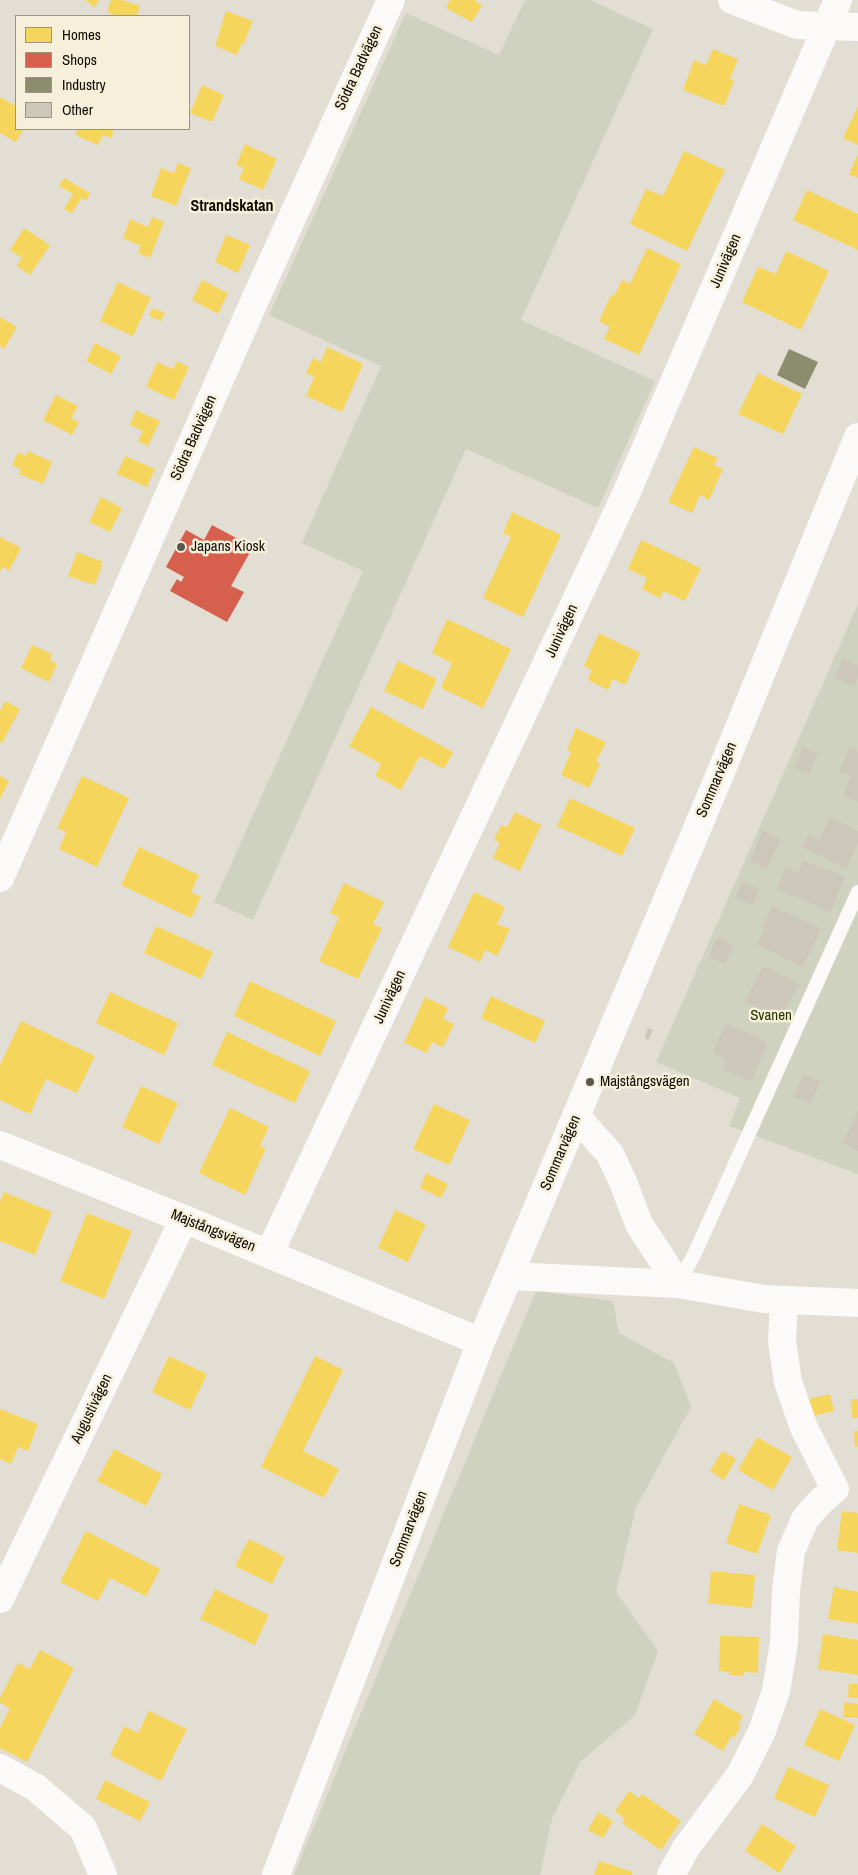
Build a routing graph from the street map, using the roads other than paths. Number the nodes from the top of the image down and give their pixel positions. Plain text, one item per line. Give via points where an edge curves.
1 (391, 0) edge
2 (732, 0) edge
3 (838, 0) edge
4 (827, 26) junction
5 (858, 26) edge
6 (858, 437) edge
7 (0, 878) edge
8 (858, 892) edge
9 (576, 1116) junction
10 (0, 1145) edge
11 (184, 1219) junction
12 (269, 1254) junction
13 (509, 1276) junction
14 (678, 1284) junction
15 (784, 1300) junction
16 (858, 1303) edge
17 (481, 1342) junction
18 (846, 1487) edge
19 (0, 1599) edge
20 (0, 1768) edge
21 (103, 1875) edge
22 (276, 1875) edge
23 (671, 1875) edge

1 - 7 street, Södra Badvägen
2 - 4 street via 797,25
3 - 4 street, Junivägen
4 - 5 street
4 - 12 street, Junivägen via 626,494
6 - 9 street, Sommarvägen
8 - 14 lane
9 - 13 street, Sommarvägen
9 - 14 street via 610,1154 638,1224
10 - 11 street, Majstångsvägen
11 - 12 street, Majstångsvägen
11 - 19 street, Augustivägen
12 - 17 street, Majstångsvägen
13 - 14 street
13 - 17 street, Sommarvägen
14 - 15 street
15 - 16 street
15 - 18 street via 782,1342 788,1382 804,1428
17 - 22 street, Sommarvägen
18 - 23 street via 820,1502 805,1520 791,1551 784,1643 776,1691 762,1731 740,1775 686,1848
20 - 21 street via 35,1787 83,1828

